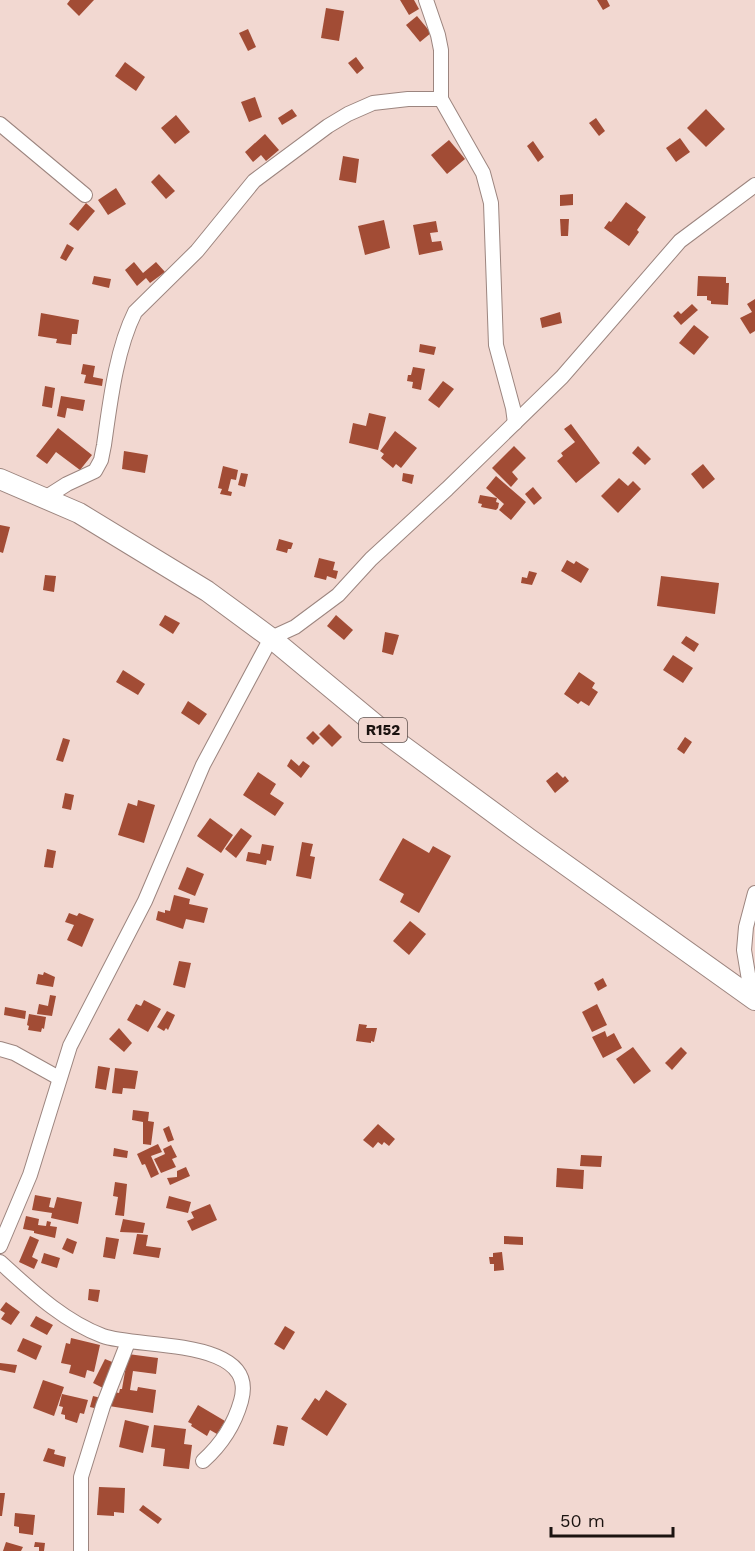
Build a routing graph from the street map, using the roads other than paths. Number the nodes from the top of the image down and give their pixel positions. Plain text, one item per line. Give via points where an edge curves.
1 (426, 0) edge
2 (441, 99) junction
3 (0, 124) edge
4 (755, 185) edge
5 (85, 195) dead end
6 (515, 423) junction
7 (0, 479) edge
8 (45, 498) junction
9 (272, 638) junction
10 (755, 892) edge
11 (754, 999) edge
12 (0, 1049) edge
13 (59, 1078) junction
14 (15, 1211) junction
15 (0, 1214) edge
16 (0, 1246) edge
17 (0, 1262) edge
18 (128, 1342) junction
19 (203, 1461) dead end
20 (81, 1551) edge

1 - 2 street via 441,50
2 - 6 street via 483,173 491,203 496,345
2 - 8 street via 373,103 348,114 254,182 197,251 135,312 122,350 101,460 95,471
3 - 5 street
4 - 6 street via 680,241 562,377
6 - 9 street via 338,595 295,627
7 - 8 main road, R152
8 - 9 main road, R152 via 79,513 207,591
9 - 11 main road, R152 via 388,735
9 - 13 street via 203,765 145,901 70,1046
10 - 11 street via 744,950
12 - 13 street
13 - 14 street via 41,1142
14 - 15 street
14 - 16 street
17 - 18 street via 59,1312 104,1336
18 - 19 street via 213,1354 238,1370 244,1382 238,1411 227,1436
18 - 20 street via 81,1477

